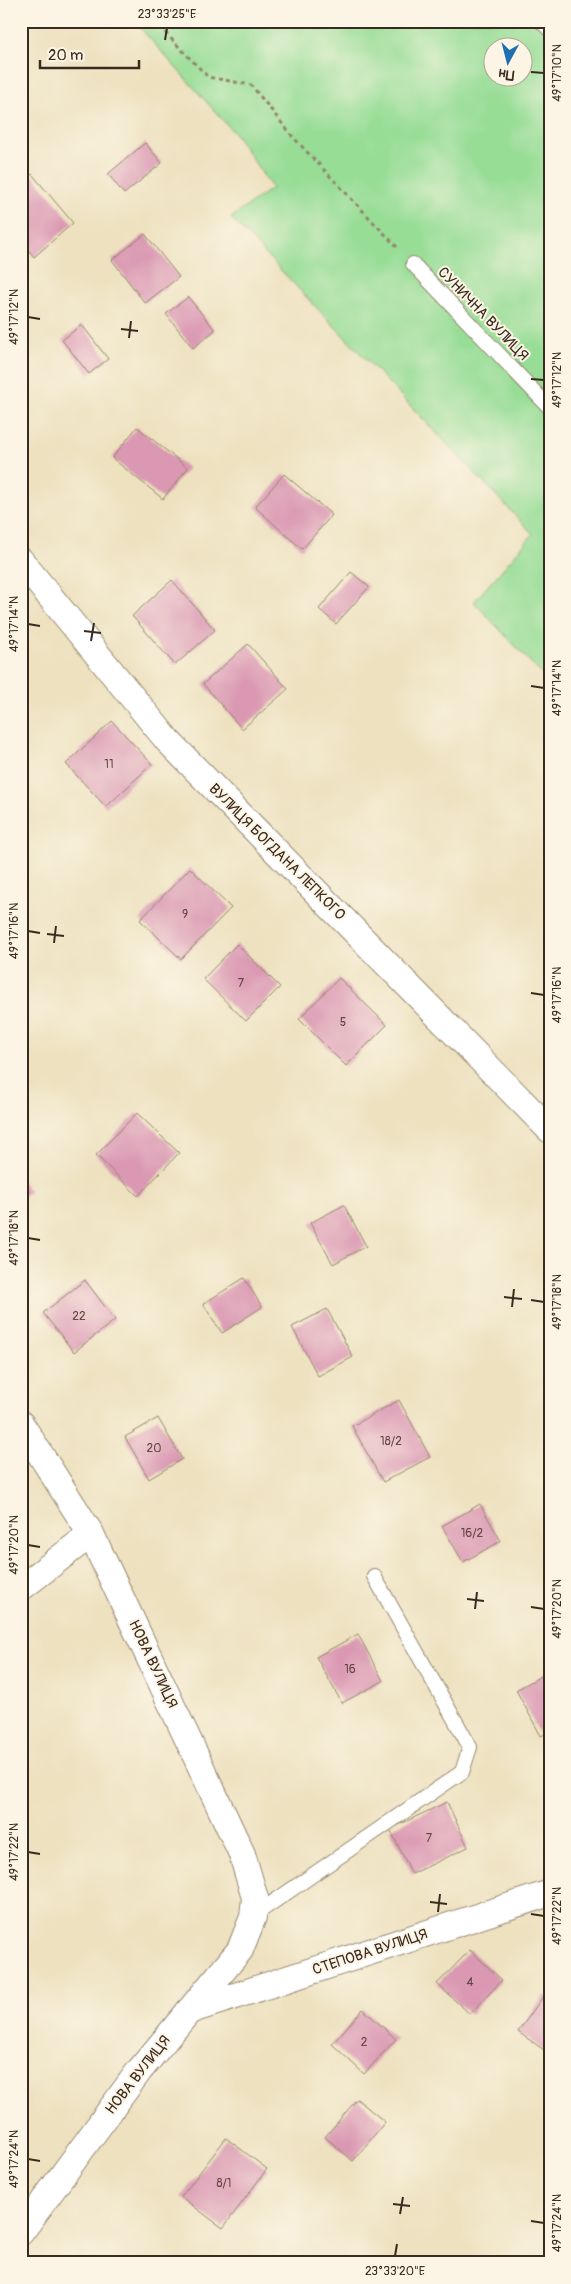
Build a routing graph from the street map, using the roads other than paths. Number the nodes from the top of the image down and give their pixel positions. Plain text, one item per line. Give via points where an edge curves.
1 (541, 21) edge
2 (550, 30) edge
3 (413, 264) road end
4 (550, 408) edge
5 (21, 561) edge
6 (550, 1130) edge
7 (21, 1424) edge
8 (91, 1534) junction
9 (374, 1576) dead end
10 (21, 1588) edge
11 (550, 1893) edge
12 (253, 1917) junction
13 (190, 2011) junction
14 (21, 2232) edge

1 - 2 lane
3 - 4 lane, СУНИЧНА ВУЛИЦЯ
5 - 6 street, ВУЛИЦЯ БОГДАНА ЛЕПКОГО via 168,741
7 - 8 street, НОВА ВУЛИЦЯ
8 - 10 street
8 - 12 street, НОВА ВУЛИЦЯ via 242,1854 255,1898
9 - 12 lane via 470,1747 462,1772
11 - 13 street, СТЕПОВА ВУЛИЦЯ
12 - 13 street, НОВА ВУЛИЦЯ via 240,1950
13 - 14 street, НОВА ВУЛИЦЯ via 139,2071

